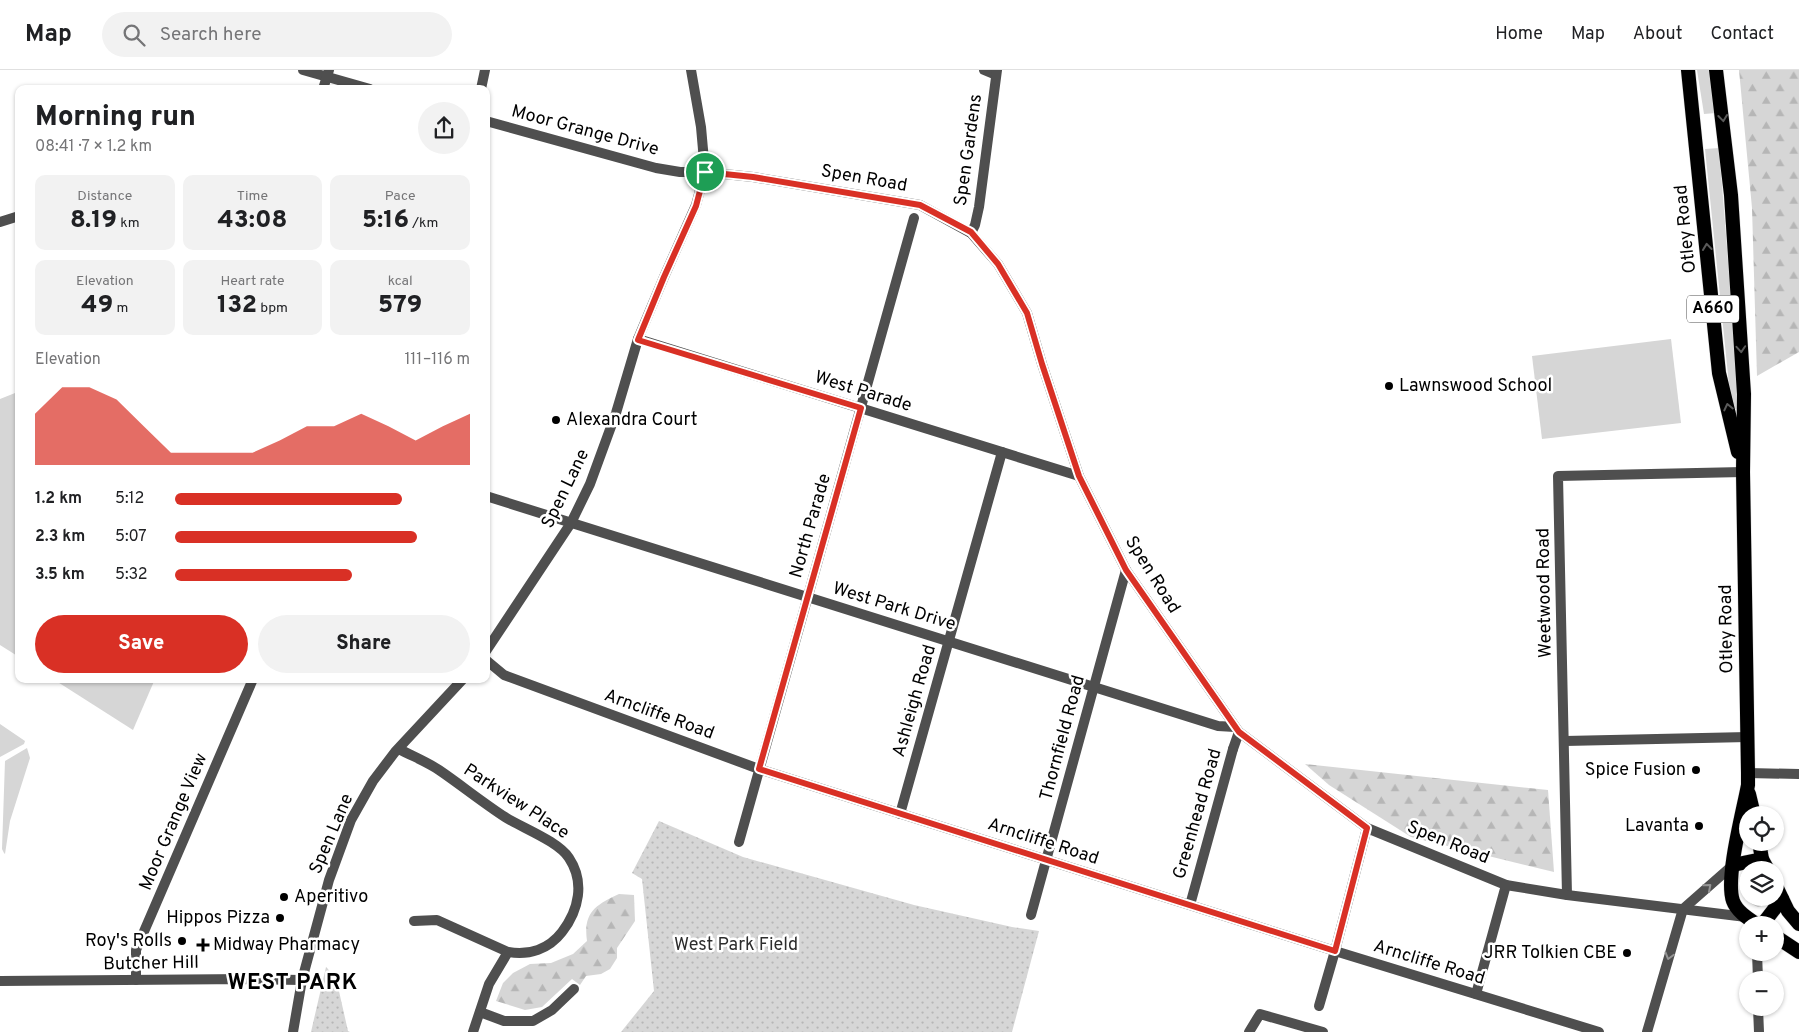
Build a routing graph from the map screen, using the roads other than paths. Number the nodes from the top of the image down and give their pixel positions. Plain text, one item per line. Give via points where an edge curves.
1 (302, 70) edge
2 (485, 70) edge
3 (690, 70) edge
4 (984, 70) edge
5 (1688, 70) edge
6 (1716, 70) edge
7 (996, 72) edge
8 (328, 73) edge
9 (324, 85) edge
10 (360, 85) edge
11 (482, 85) edge
12 (490, 122) edge
13 (705, 172) junction
14 (15, 217) edge
15 (914, 218) dead end
16 (0, 222) edge
17 (971, 232) junction
18 (638, 340) junction
19 (861, 408) junction
20 (1002, 452) junction
21 (1743, 472) junction
22 (1079, 476) junction
23 (490, 497) edge
24 (571, 523) junction
25 (1126, 570) junction
26 (808, 597) junction
27 (948, 641) junction
28 (490, 645) edge
29 (490, 663) edge
30 (251, 683) edge
31 (459, 683) edge
32 (1094, 687) junction
33 (1237, 730) junction
34 (1748, 737) junction
35 (1565, 741) junction
36 (399, 749) junction
37 (759, 769) junction
38 (1799, 774) edge
39 (1748, 779) junction
40 (1752, 806) edge
41 (900, 814) junction
42 (1367, 828) junction
43 (739, 842) dead end
44 (1046, 860) junction
45 (1732, 865) junction
46 (1739, 865) edge
47 (1506, 884) junction
48 (1567, 895) junction
49 (1784, 902) edge
50 (1190, 905) junction
51 (1777, 906) edge
52 (1683, 909) junction
53 (1031, 915) dead end
54 (1739, 916) edge
55 (1745, 916) edge
56 (1769, 916) edge
57 (414, 921) dead end
58 (1799, 924) edge
59 (1784, 942) edge
60 (1335, 951) junction
61 (508, 952) junction
62 (1799, 952) edge
63 (136, 980) junction
64 (302, 980) junction
65 (0, 981) edge
66 (574, 989) dead end
67 (1476, 994) junction
68 (1319, 1006) dead end
69 (480, 1012) junction
70 (1758, 1016) edge
71 (293, 1032) edge
72 (473, 1032) edge
73 (1249, 1032) edge
74 (1323, 1032) edge
75 (1599, 1032) edge
76 (1647, 1032) edge
77 (1759, 1032) edge

1 - 8 street
2 - 11 street
3 - 13 street, Spen Lane via 701,127
4 - 7 street
21 -> 5 highway, Otley Road / A660 via 1719,373
6 -> 21 highway, Otley Road / A660 via 1731,195 1744,394
7 - 17 street, Spen Gardens via 979,207
8 - 9 street
8 - 10 street
12 - 13 street, Moor Grange Drive via 656,168
13 - 17 street, Spen Road via 920,205
13 - 18 street, Spen Lane via 696,206
14 - 16 street
15 - 19 street, North Parade
17 - 22 street, Spen Road via 998,264 1027,313
18 - 19 street, West Parade
18 - 24 street, Spen Lane via 616,413 590,484
19 - 20 street, West Parade
19 - 26 street, North Parade
20 - 22 street, West Parade
20 - 27 street, Ashleigh Road
21 - 34 highway, Otley Road / A660
21 - 35 street, Weetwood Road via 1558,476
22 - 25 street, Spen Road
23 - 24 street, West Park Drive
24 - 26 street, West Park Drive
24 - 28 street, Spen Lane
25 - 32 street, Thornfield Road
25 - 33 street, Spen Road
26 - 27 street, West Park Drive
26 - 37 street, North Parade
27 - 32 street, West Park Drive
27 - 41 street, Ashleigh Road
29 - 37 street, Arncliffe Road via 504,675
30 - 63 street, Moor Grange View via 136,950
31 - 36 street, Spen Lane
32 - 33 street, West Park Drive
32 - 44 street, Thornfield Road
33 - 42 street, Spen Road
33 - 50 street, Greenhead Road
34 - 35 street
34 - 39 highway, Otley Road / A660
35 - 48 street, Weetwood Road
36 - 61 street, Parkview Place via 438,769 569,857 579,888 577,905 566,927 543,949
36 - 64 street, Spen Lane via 373,781 351,820 329,880
37 - 41 street, Arncliffe Road
37 - 43 street, North Parade
38 - 39 street
39 - 40 highway, Otley Road / A660
39 - 45 highway, Otley Road / A660
41 - 44 street, Arncliffe Road
42 - 47 street, Spen Road
42 - 60 street
44 - 50 street, Arncliffe Road
44 - 53 street, Thornfield Road
45 - 46 highway
52 -> 45 street
45 - 55 highway, Otley Road / A660 via 1729,884 1733,903
47 - 48 street, Spen Road
47 - 67 street
48 - 52 street, Spen Road
49 - 58 highway
50 - 60 street, Arncliffe Road
51 - 56 highway
52 - 54 street, Spen Road
52 -> 76 street
57 - 61 street, Parkview Place via 437,920
59 - 62 highway
60 - 67 street, Arncliffe Road
60 - 68 street
61 - 69 street via 489,984
63 - 64 street, Butcher Hill
63 - 65 street, Butcher Hill
64 - 71 street, Spen Lane
66 - 69 street via 552,1010 533,1021 504,1021
67 - 75 street, Arncliffe Road
69 - 72 street
70 - 77 street
73 - 74 street via 1260,1014

